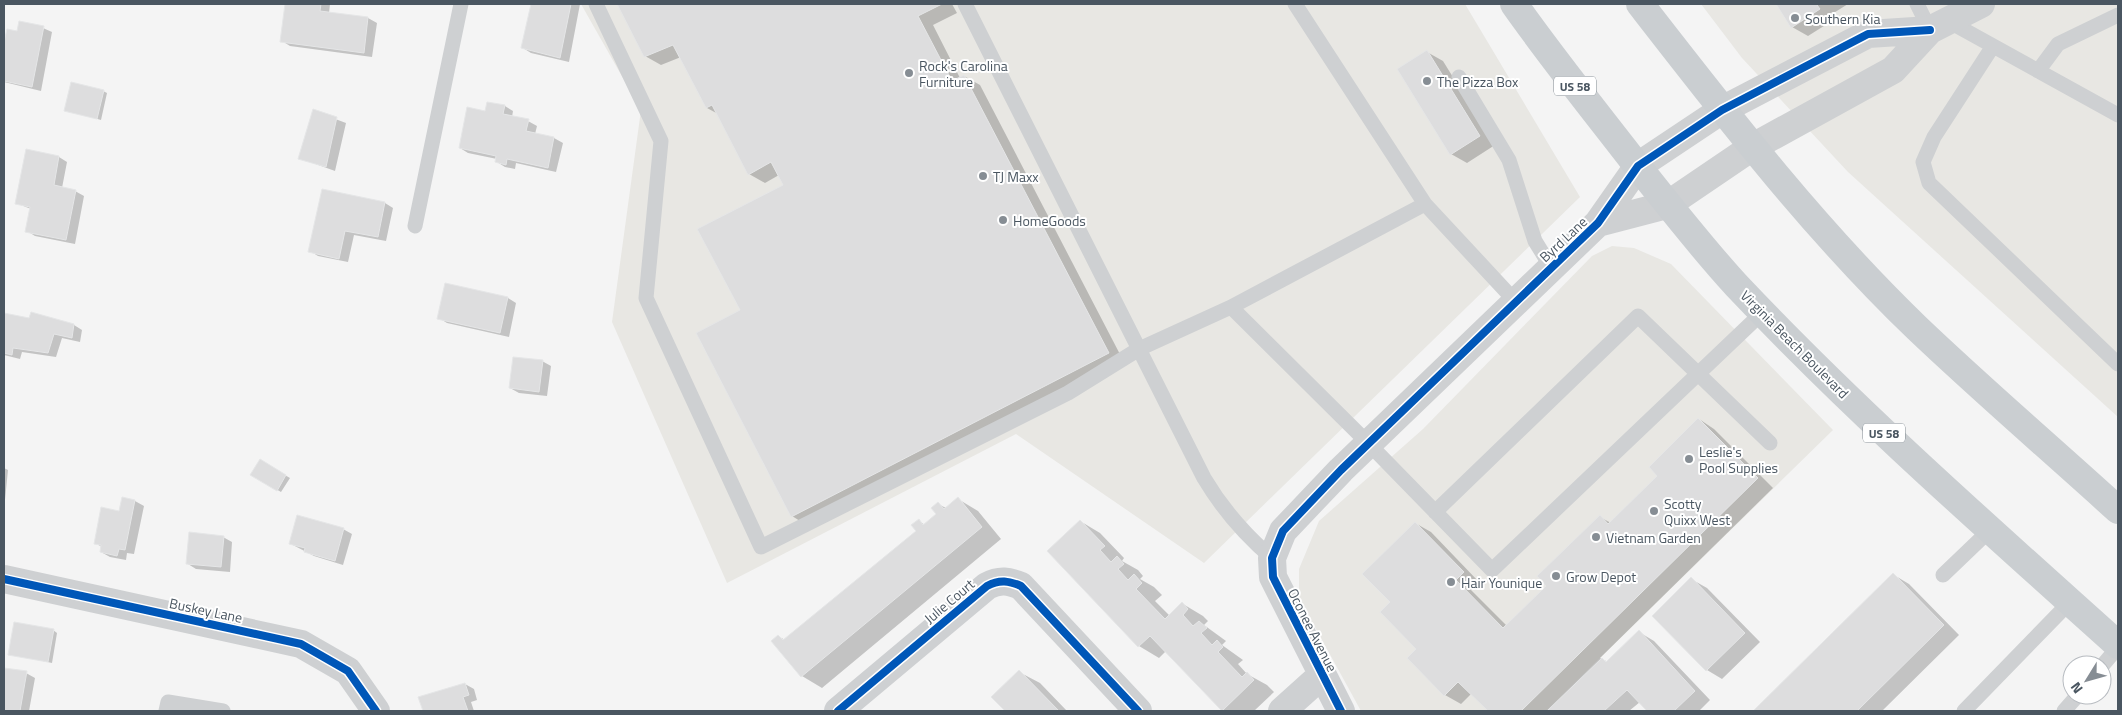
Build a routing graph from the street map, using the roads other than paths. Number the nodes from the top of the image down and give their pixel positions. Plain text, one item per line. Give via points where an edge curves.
1 (461, 4) edge
2 (596, 4) edge
3 (965, 4) edge
4 (1295, 4) edge
5 (1514, 4) edge
6 (1640, 4) edge
7 (1917, 4) edge
8 (1981, 4) edge
9 (2118, 15) edge
10 (1939, 26) junction
11 (1993, 46) junction
12 (2038, 71) junction
13 (1459, 76) dead end
14 (1722, 110) junction
15 (2118, 115) edge
16 (1751, 148) junction
17 (1638, 166) junction
18 (1426, 204) junction
19 (1667, 205) junction
20 (1598, 223) junction
21 (415, 226) dead end
22 (1551, 267) junction
23 (1516, 302) junction
24 (1231, 307) junction
25 (1763, 312) junction
26 (1138, 349) junction
27 (2118, 364) edge
28 (1698, 374) junction
29 (1770, 443) dead end
30 (1369, 444) junction
31 (2118, 510) edge
32 (1435, 512) junction
33 (1990, 530) junction
34 (1272, 558) junction
35 (1943, 576) dead end
36 (4, 579) edge
37 (2070, 602) junction
38 (2118, 646) edge
39 (1322, 675) junction
40 (166, 711) edge
41 (223, 711) edge
42 (376, 711) edge
43 (838, 711) edge
44 (1138, 711) edge
45 (1282, 711) edge
46 (1341, 711) edge
47 (1964, 711) edge

1 - 21 lane
2 - 26 lane via 661,141 646,298 761,547 1068,394
3 - 26 lane
4 - 18 lane
5 - 17 main road, Virginia Beach Boulevard / US 58 via 1548,53
6 - 14 main road
7 - 10 lane
8 - 10 street, Byrd Lane
9 - 12 lane via 2058,44
10 - 11 lane
10 - 14 street, Byrd Lane via 1868,34
10 - 16 street, Byrd Lane via 1892,70
11 - 12 lane
11 - 27 lane via 1934,137 1923,162 1929,183
12 - 15 lane
13 - 22 lane via 1509,160 1535,241
14 - 16 main road
14 - 17 street, Byrd Lane
16 - 19 street, Byrd Lane
16 - 31 main road via 1916,328
17 - 19 main road, Virginia Beach Boulevard / US 58
17 - 20 street, Byrd Lane
18 - 23 lane
18 - 24 lane
19 - 20 street, Byrd Lane
19 - 25 main road, Virginia Beach Boulevard / US 58
20 - 22 street, Byrd Lane
22 - 23 street, Byrd Lane
23 - 30 street, Byrd Lane
24 - 26 lane
24 - 30 lane
25 - 28 lane
25 - 33 main road, Virginia Beach Boulevard / US 58 via 1833,384
26 - 34 lane via 1221,505 1246,536
28 - 29 lane
28 - 32 lane via 1638,316
28 - 32 lane via 1492,570
30 - 32 lane
30 - 34 street, Byrd Lane via 1283,531
33 - 35 lane
33 - 37 main road, Virginia Beach Boulevard / US 58
34 - 39 street, Oconee Avenue via 1276,585
36 - 42 street, Buskey Lane via 300,644 348,671
37 - 38 main road, Virginia Beach Boulevard / US 58
37 - 47 lane
39 - 45 street
39 - 46 street, Oconee Avenue
40 - 41 lane via 168,702
43 - 44 street, Julie Court via 987,586 1008,580 1021,586

